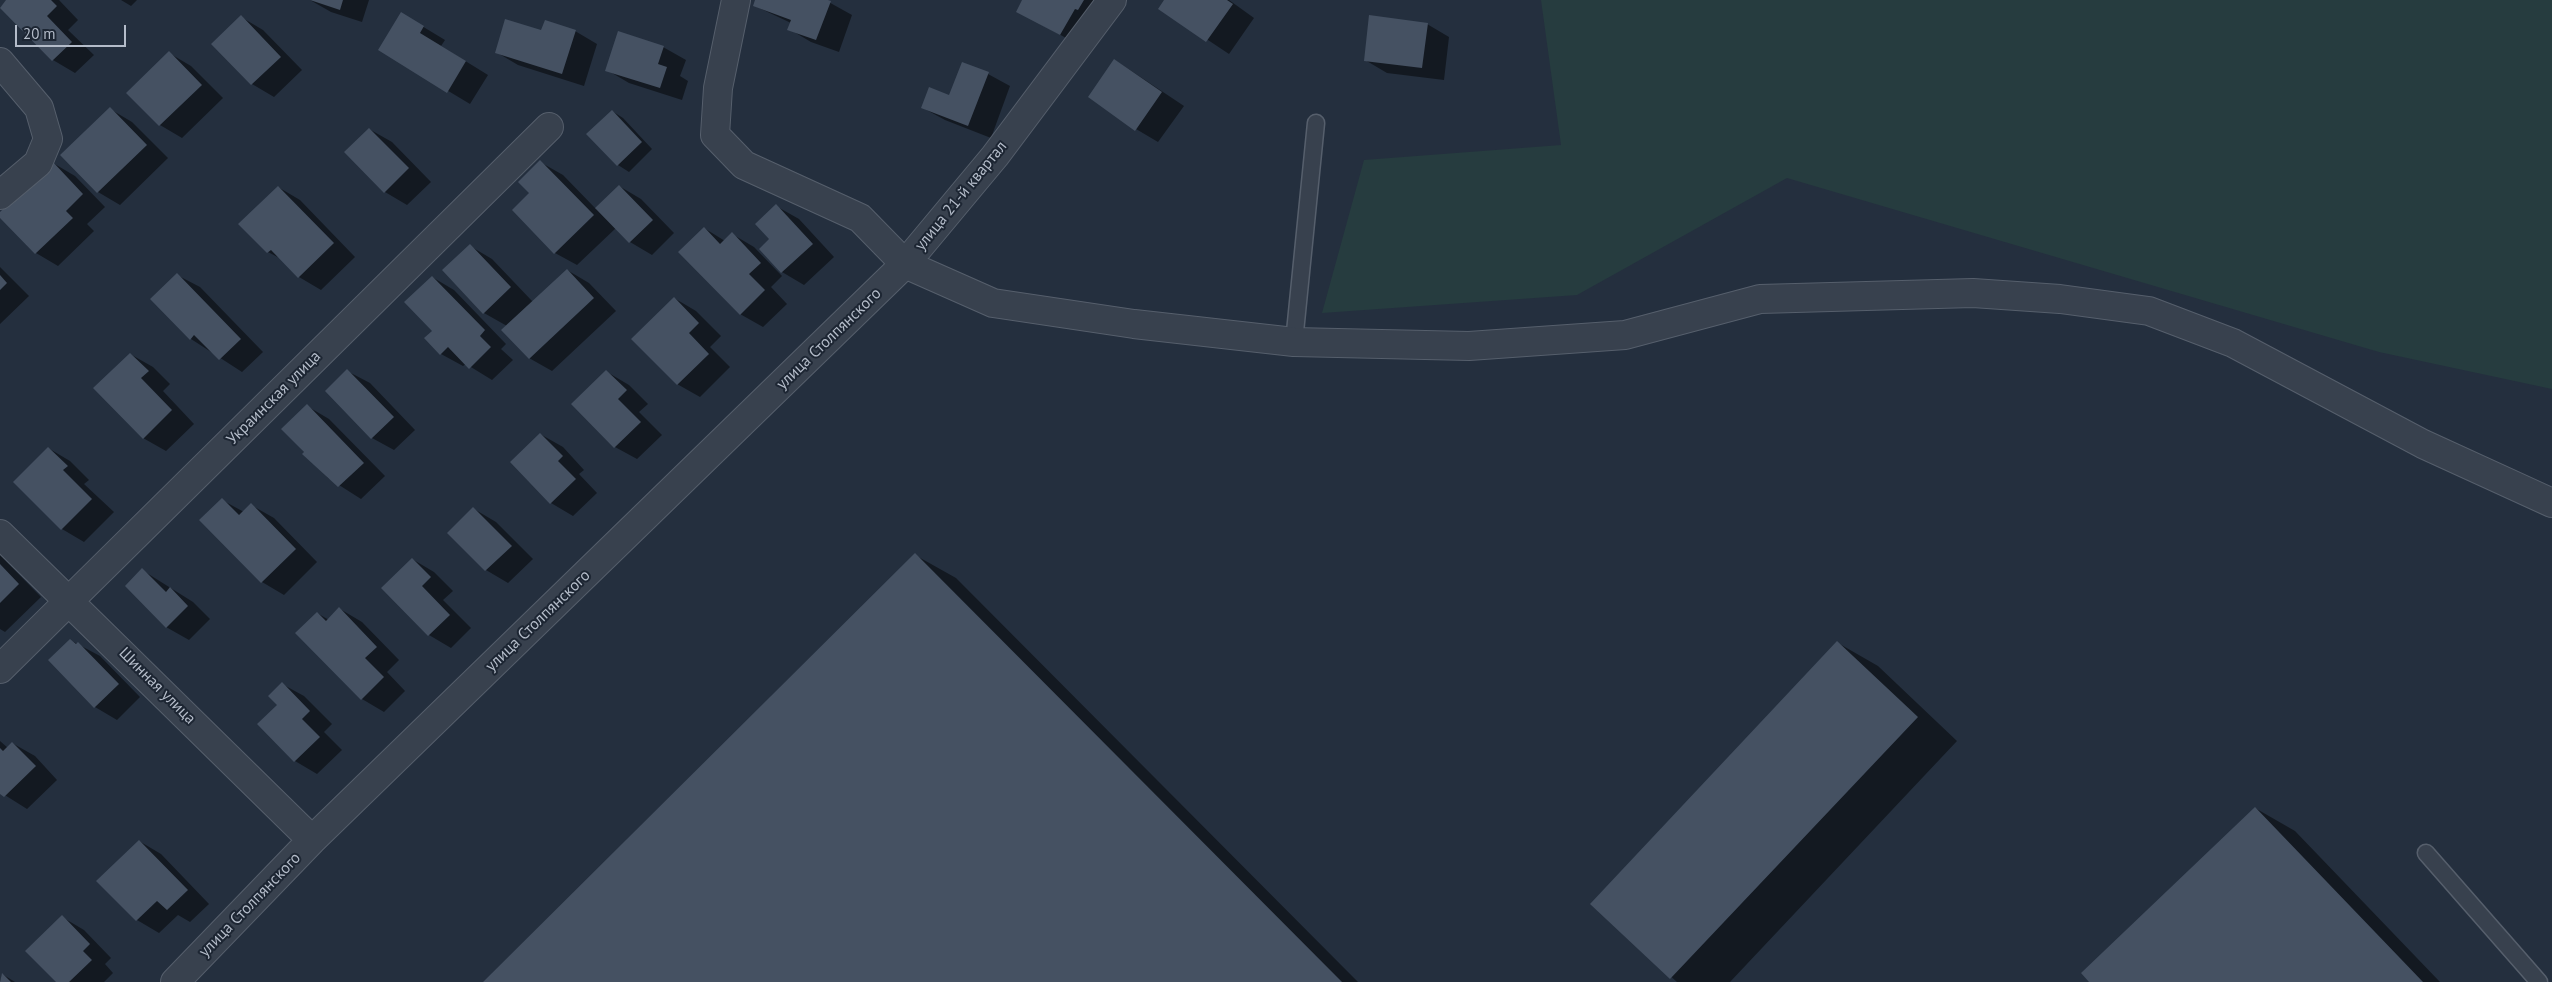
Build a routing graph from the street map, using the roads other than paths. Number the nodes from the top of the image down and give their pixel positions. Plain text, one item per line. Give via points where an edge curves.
1 (736, 0) edge
2 (1112, 0) edge
3 (0, 62) edge
4 (1316, 123) dead end
5 (549, 126) dead end
6 (0, 195) edge
7 (905, 264) junction
8 (1294, 342) junction
9 (2552, 503) edge
10 (0, 534) edge
11 (70, 600) junction
12 (0, 669) edge
13 (312, 840) junction
14 (2426, 854) dead end
15 (176, 982) edge
16 (2539, 982) edge

1 - 7 street, улица 21-й квартал via 718,88 715,135 744,165 860,218
2 - 7 street, улица 21-й квартал via 995,156
3 - 6 street via 39,108 48,140 38,163
4 - 8 lane
5 - 11 street, Украинская улица
7 - 8 street via 993,303 1134,324
7 - 13 street, улица Столпянского
8 - 9 street via 1469,346 1625,335 1760,300 1973,292 2149,310 2233,343 2423,444
10 - 11 street, Шинная улица
11 - 12 street, Украинская улица
11 - 13 street, Шинная улица
13 - 15 street, улица Столпянского
14 - 16 lane

